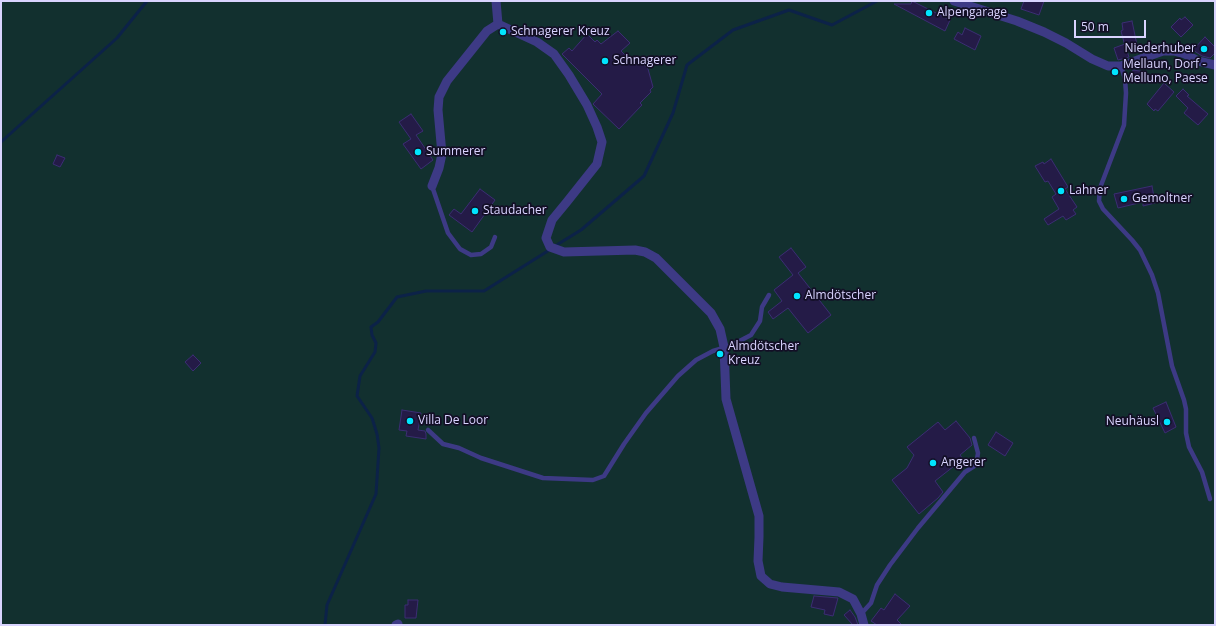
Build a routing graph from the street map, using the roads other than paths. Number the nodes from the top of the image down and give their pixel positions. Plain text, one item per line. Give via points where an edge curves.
1 (496, 1) edge
2 (954, 1) edge
3 (498, 24) junction
4 (1215, 65) edge
5 (1121, 66) junction
6 (432, 186) joint
7 (495, 237) dead end
8 (769, 295) dead end
9 (724, 347) junction
10 (428, 430) dead end
11 (974, 438) dead end
12 (1210, 499) dead end
13 (861, 614) junction
14 (864, 625) edge

1 - 3 street
2 - 5 street via 1044,32 1101,63 1114,67
3 - 6 street via 487,31 452,76 439,98 442,154
3 - 9 street via 537,42 554,54 587,105 602,142 597,164 552,220 546,238 550,247 564,252 635,250 656,258 711,313 720,329
4 - 5 street via 1174,51 1163,51
5 - 12 lane via 1126,93 1124,125 1100,188 1099,201 1103,209 1140,250 1152,275 1172,366 1186,409 1189,447 1202,472
6 - 7 lane via 448,233 460,248 471,255 481,254 491,247
8 - 9 lane via 762,307 760,321 751,334
9 - 10 lane via 696,360 678,376 646,413 604,476 593,480 543,478 443,444
9 - 13 street via 726,399 758,516 758,561 761,576 770,584 782,587 839,592 853,599
11 - 13 lane via 978,452 976,465 965,472 918,528 877,585 872,603
13 - 14 street

